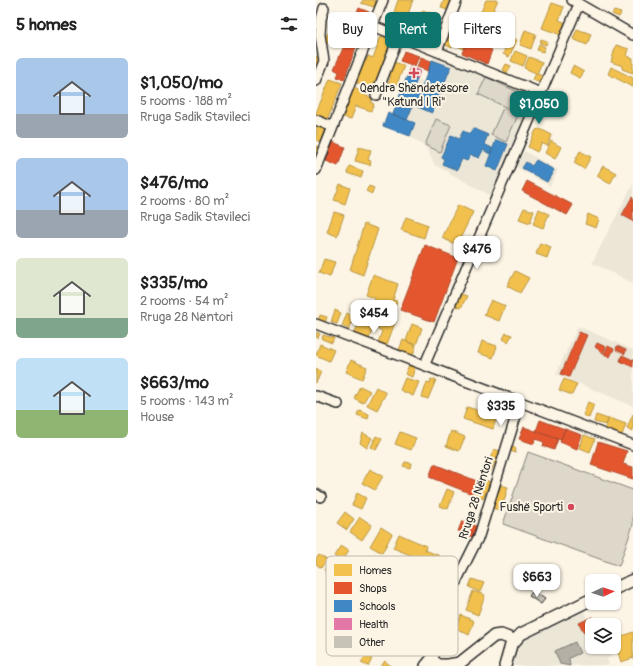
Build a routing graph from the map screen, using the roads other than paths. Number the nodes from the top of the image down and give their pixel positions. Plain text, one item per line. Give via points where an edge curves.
1 (383, 0) edge
2 (457, 0) edge
3 (576, 2) edge
4 (324, 8) dead end
5 (377, 16) edge
6 (633, 35) edge
7 (364, 48) edge
8 (394, 48) edge
9 (429, 48) edge
10 (437, 51) junction
11 (316, 81) edge
12 (541, 93) junction
13 (376, 95) dead end
14 (316, 120) edge
15 (333, 127) junction
16 (316, 170) edge
17 (316, 324) edge
18 (425, 364) junction
19 (316, 396) edge
20 (520, 403) junction
21 (338, 404) dead end
22 (633, 445) edge
23 (458, 578) edge
24 (633, 580) edge
25 (621, 586) edge
26 (585, 602) edge
27 (514, 640) junction
28 (433, 664) edge
29 (458, 665) edge
30 (505, 666) edge

1 - 5 street
2 - 10 street
3 - 6 street
3 - 12 street
4 - 11 street via 320,35 324,61
7 - 15 street
8 - 13 street
9 - 10 street
10 - 12 street
12 - 18 street
14 - 15 street
15 - 16 street
17 - 18 street
18 - 20 street
19 - 21 street
20 - 22 street
20 - 23 street, Rruga 28 Nëntori via 479,536
24 - 25 main road
26 - 27 main road via 525,631
27 - 29 main road via 500,635 494,636
27 - 30 main road
28 - 29 main road

